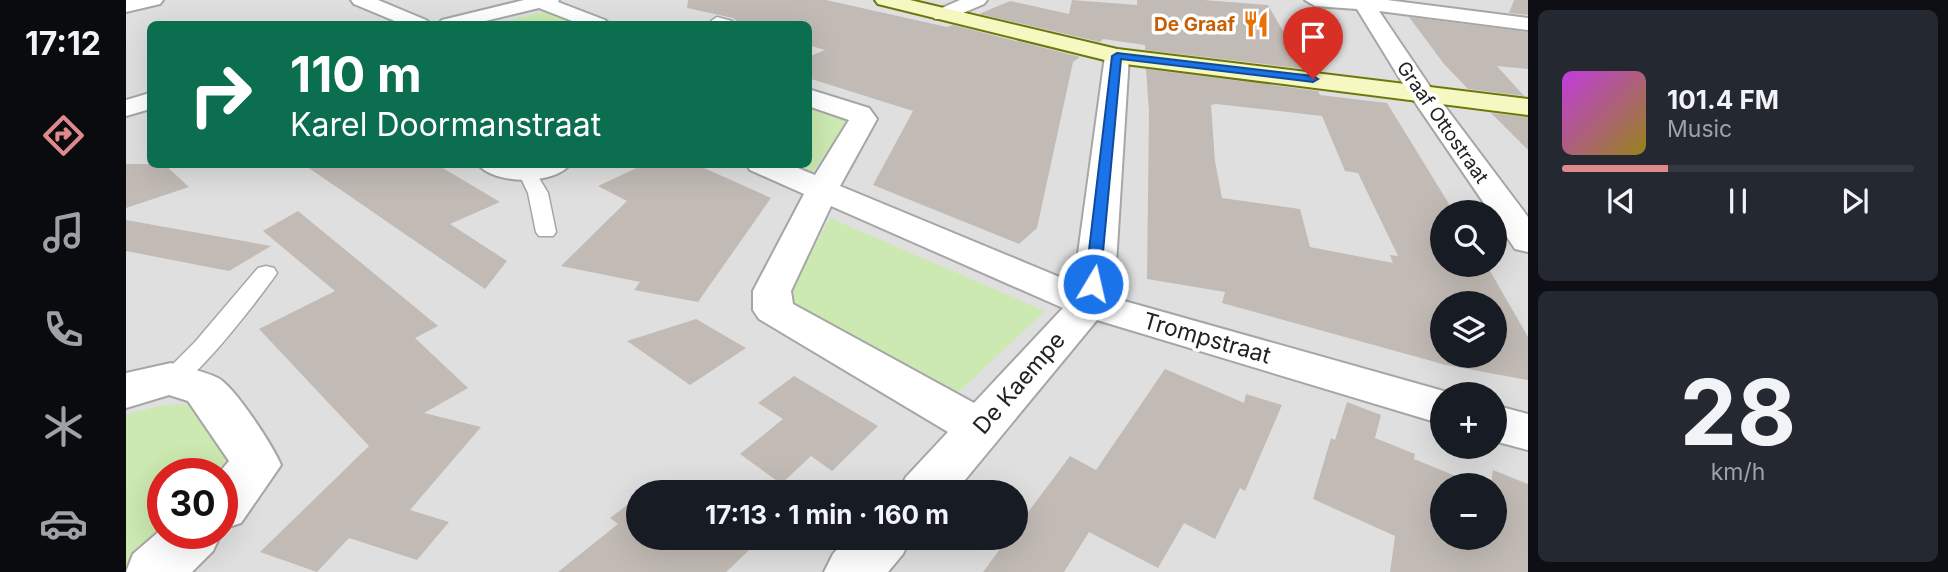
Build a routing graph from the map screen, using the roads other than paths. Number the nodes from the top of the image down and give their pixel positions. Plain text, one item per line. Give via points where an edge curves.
1 (153, 0) edge
2 (361, 0) edge
3 (885, 0) edge
4 (976, 0) edge
5 (1315, 0) edge
6 (545, 1) edge
7 (1364, 2) edge
8 (126, 6) edge
9 (942, 15) junction
10 (412, 21) edge
11 (462, 21) edge
12 (591, 21) edge
13 (1528, 23) edge
14 (1117, 56) junction
15 (1421, 92) junction
16 (812, 98) edge
17 (147, 102) edge
18 (1528, 107) edge
19 (126, 108) edge
20 (500, 168) edge
21 (541, 168) edge
22 (770, 168) edge
23 (822, 190) junction
24 (546, 232) dead end
25 (1528, 241) edge
26 (266, 274) dead end
27 (1088, 304) junction
28 (171, 379) junction
29 (126, 392) edge
30 (1430, 404) edge
31 (1507, 426) edge
32 (980, 428) junction
33 (1528, 432) edge
34 (934, 480) edge
35 (238, 487) edge
36 (178, 549) edge
37 (872, 550) edge
38 (153, 572) edge
39 (853, 572) edge

1 - 8 street
2 - 10 street
3 - 9 main road
4 - 9 street
5 - 7 street
6 - 11 street
6 - 12 street
7 - 13 street
7 - 15 street, Graaf Ottostraat
9 - 14 main road
14 - 15 main road
14 - 27 street, De Kaempe via 1097,264
15 - 18 main road
15 - 25 street, Graaf Ottostraat
16 - 23 street via 863,119
17 - 19 street
20 - 21 street via 507,172
21 - 24 lane via 538,193
22 - 23 street, Trompstraat
23 - 27 street, Trompstraat
23 - 32 street via 772,291 773,310
26 - 28 lane via 204,348
27 - 30 street, Trompstraat
27 - 32 street, De Kaempe
28 - 29 street
28 - 35 street via 204,390 250,449 256,465
31 - 33 street
32 - 34 street, De Kaempe
36 - 38 street
37 - 39 street

